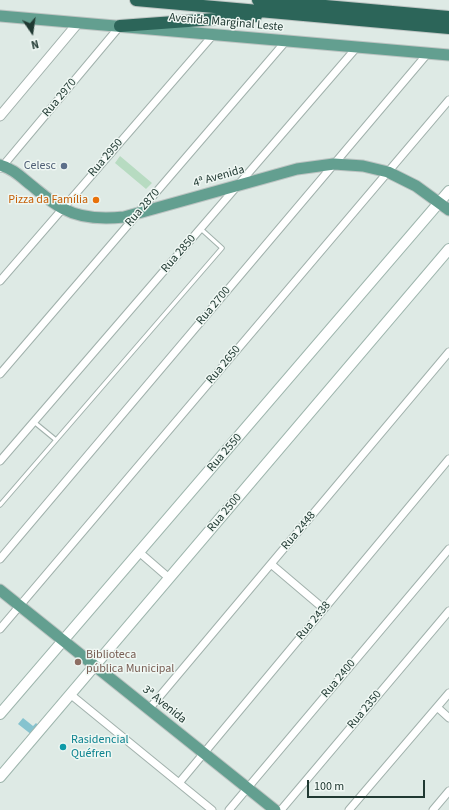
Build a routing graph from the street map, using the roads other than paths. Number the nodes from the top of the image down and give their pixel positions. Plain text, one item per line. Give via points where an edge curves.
1 (136, 0) edge
2 (258, 0) edge
3 (290, 0) edge
4 (309, 5) junction
5 (288, 14) junction
6 (0, 16) edge
7 (449, 17) edge
8 (78, 23) junction
9 (120, 26) junction
10 (449, 28) edge
11 (213, 35) junction
12 (286, 41) junction
13 (357, 47) junction
14 (428, 53) junction
15 (449, 55) edge
16 (449, 100) edge
17 (0, 116) edge
18 (334, 164) junction
19 (1, 167) edge
20 (388, 172) junction
21 (239, 185) junction
22 (449, 191) edge
23 (439, 202) junction
24 (62, 208) junction
25 (449, 210) edge
26 (138, 214) junction
27 (201, 229) junction
28 (449, 249) edge
29 (0, 281) edge
30 (449, 352) edge
31 (0, 374) edge
32 (34, 422) junction
33 (56, 440) junction
34 (449, 459) edge
35 (0, 461) edge
36 (0, 505) edge
37 (449, 549) edge
38 (139, 552) junction
39 (0, 559) edge
40 (271, 564) junction
41 (169, 578) junction
42 (0, 590) edge
43 (20, 606) junction
44 (324, 609) junction
45 (449, 611) edge
46 (0, 629) edge
47 (63, 641) junction
48 (94, 666) junction
49 (449, 693) edge
50 (70, 694) junction
51 (437, 707) junction
52 (149, 709) junction
53 (0, 714) edge
54 (449, 718) edge
55 (204, 753) junction
56 (0, 777) edge
57 (179, 783) junction
58 (248, 788) junction
59 (449, 791) edge
60 (212, 810) edge
61 (229, 810) edge
62 (275, 810) edge
63 (281, 810) edge
64 (348, 810) edge
65 (433, 810) edge

1 - 5 highway
2 - 4 highway
3 - 4 highway
4 - 7 highway
5 - 9 highway
5 - 10 highway
6 - 8 main road, Avenida Marginal Leste
8 - 9 main road, Avenida Marginal Leste
8 - 17 street
9 - 11 main road, Avenida Marginal Leste
9 - 19 street, Rua 2970
11 - 12 main road, Avenida Marginal Leste
11 - 24 street, Rua 2950
12 - 13 main road, Avenida Marginal Leste
12 - 26 street, Rua 2870
13 - 14 main road, Avenida Marginal Leste
13 - 21 street, Rua 2850
14 - 15 main road, Avenida Marginal Leste
14 - 18 street, Rua 2700
16 - 20 street, Rua 2650
18 - 20 main road, 4ª Avenida via 363,166
18 - 21 main road, 4ª Avenida via 297,169
18 - 39 street, Rua 2700
19 - 24 main road, 4ª Avenida via 19,175
20 - 23 main road, 4ª Avenida via 416,186
20 - 43 street, Rua 2650
21 - 26 main road, 4ª Avenida
21 - 27 street, Rua 2850
22 - 23 main road, Rua 2550
23 - 25 main road, 4ª Avenida
23 - 38 main road, Rua 2550
24 - 26 main road, 4ª Avenida via 81,215 110,219
24 - 29 street, Rua 2950
26 - 31 street, Rua 2870
27 - 32 street, Rua 2850
27 - 33 lane via 222,248
28 - 41 main road, Rua 2500
30 - 40 street, Rua 2448
32 - 33 lane
32 - 35 street, Rua 2850
33 - 36 lane
34 - 44 street, Rua 2438
37 - 58 street, Rua 2400
38 - 41 street
38 - 47 main road, Rua 2550
40 - 44 street
40 - 52 street, Rua 2448
41 - 48 main road, Rua 2500
42 - 43 main road, 3ª Avenida
43 - 46 street, Rua 2650
43 - 47 main road, 3ª Avenida
44 - 55 street, Rua 2438
45 - 63 street, Rua 2350
47 - 48 main road, 3ª Avenida
47 - 53 main road, Rua 2550
48 - 50 main road, Rua 2500
48 - 52 main road, 3ª Avenida
49 - 51 street
50 - 56 main road, Rua 2500
50 - 57 street
51 - 54 street
51 - 64 street
52 - 55 main road, 3ª Avenida
55 - 57 street, Rua 2438
55 - 58 main road, 3ª Avenida
57 - 60 street
58 - 61 street, Rua 2400
58 - 62 main road, 3ª Avenida
59 - 65 street

